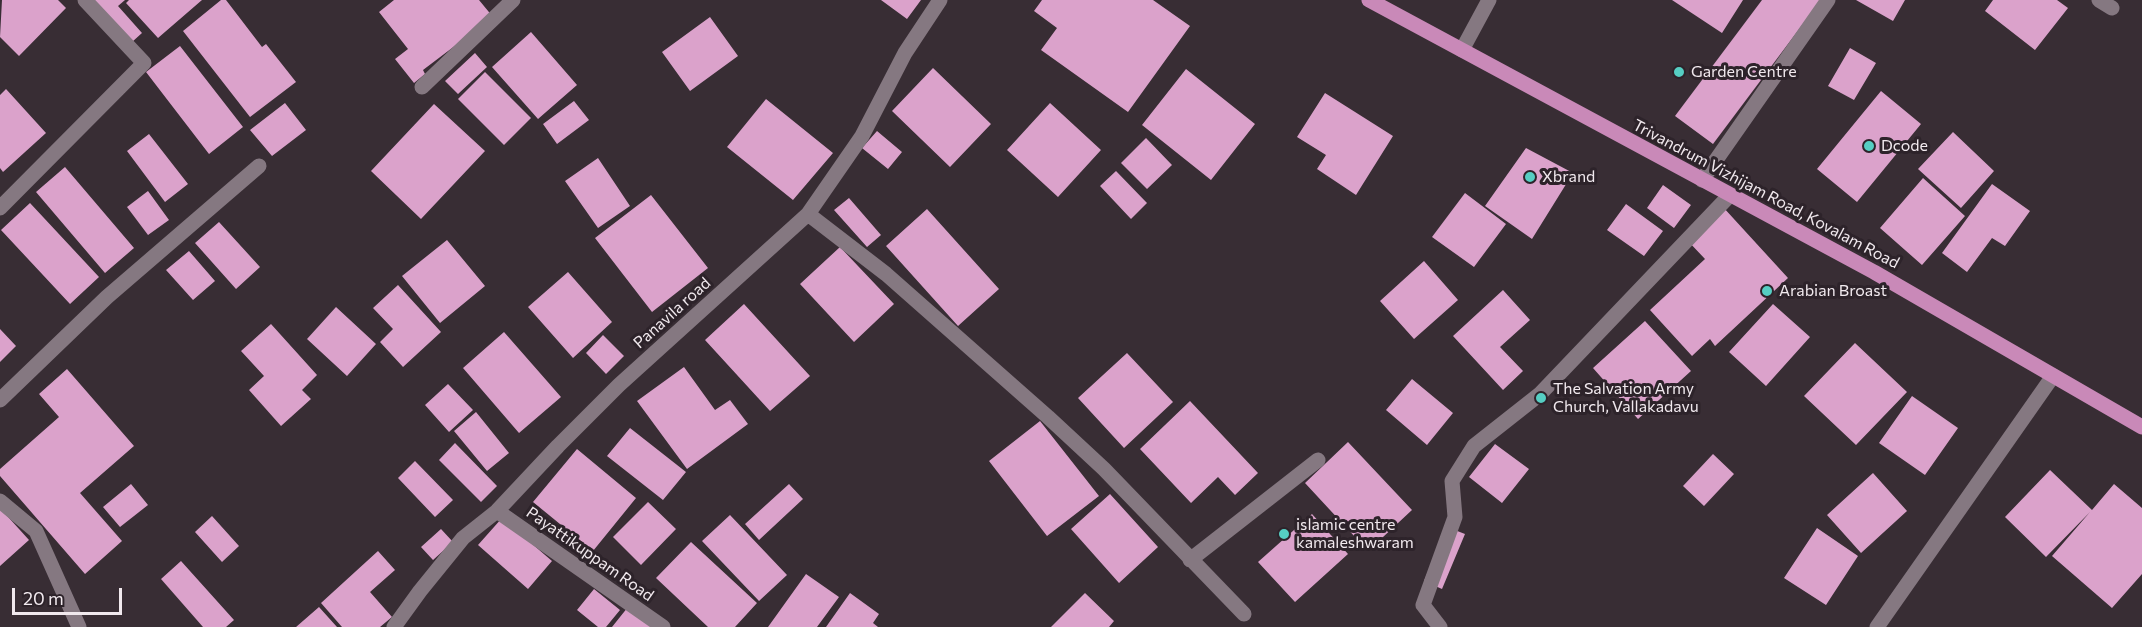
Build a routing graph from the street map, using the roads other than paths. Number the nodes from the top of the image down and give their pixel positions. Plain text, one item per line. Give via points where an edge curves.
1 (85, 0) edge
2 (513, 0) edge
3 (940, 0) edge
4 (1369, 0) edge
5 (1489, 0) edge
6 (1828, 0) edge
7 (2099, 0) edge
8 (2112, 8) dead end
9 (1462, 50) junction
10 (422, 87) dead end
11 (259, 166) dead end
12 (1702, 180) junction
13 (1730, 195) junction
14 (0, 208) edge
15 (808, 214) junction
16 (2053, 375) junction
17 (0, 400) edge
18 (2142, 427) edge
19 (1318, 460) dead end
20 (0, 501) edge
21 (497, 511) junction
22 (1190, 560) junction
23 (1244, 614) dead end
24 (79, 627) edge
25 (394, 627) edge
26 (663, 627) edge
27 (1440, 627) edge
28 (1877, 627) edge

1 - 14 street via 144,63
2 - 10 street
3 - 15 street, Panavila road via 906,53 862,136
4 - 9 main road, Trivandrum Vizhijam Road, Kovalam Road
5 - 9 street
6 - 12 street
7 - 8 street
9 - 12 main road, Trivandrum Vizhijam Road, Kovalam Road
11 - 17 street via 106,297
12 - 13 main road, Trivandrum Vizhijam Road, Kovalam Road
13 - 16 main road, Trivandrum Vizhijam Road, Kovalam Road
13 - 27 street via 1540,394 1474,446 1452,481 1455,517 1423,604
15 - 21 street, Panavila road via 619,385
15 - 22 street via 886,274 1048,417 1104,469
16 - 18 main road, Trivandrum Vizhijam Road, Kovalam Road
16 - 28 street
19 - 22 street
20 - 24 street via 36,531
21 - 25 street, Panavila road via 463,538
21 - 26 street, Payattikuppam Road
22 - 23 street

